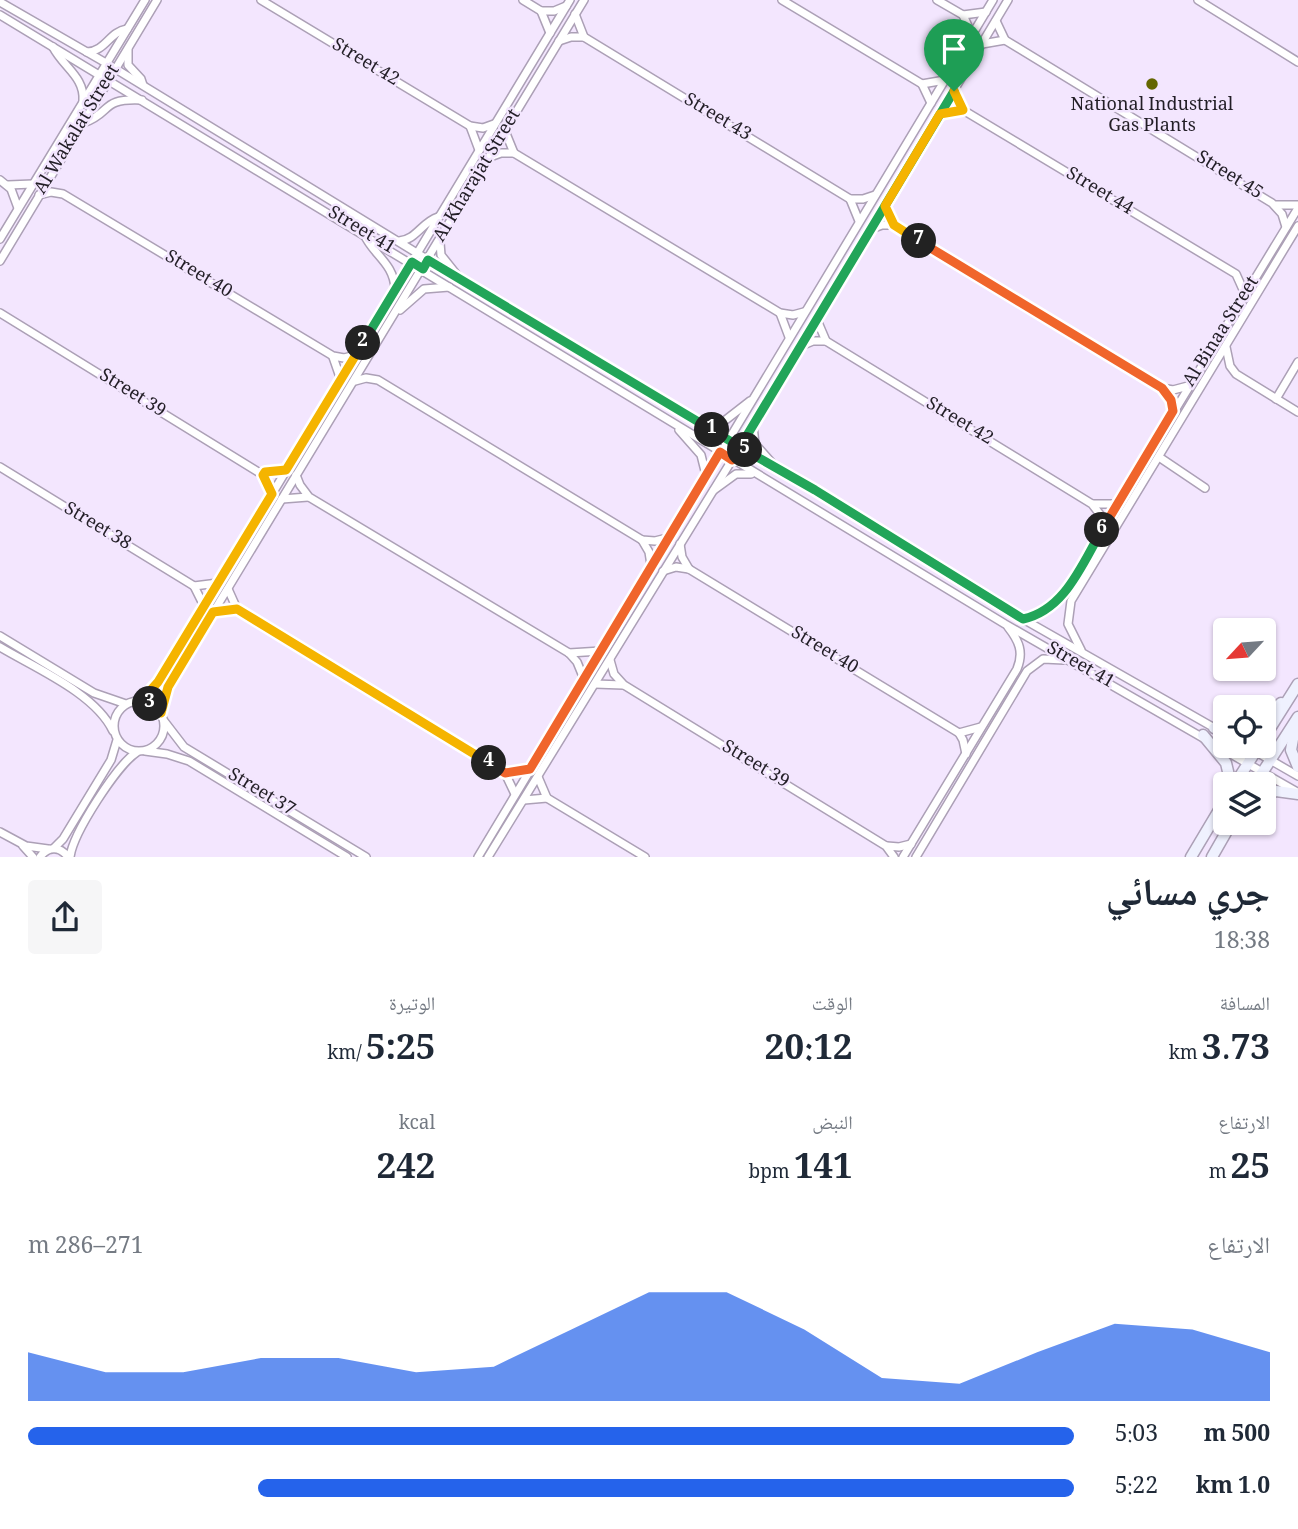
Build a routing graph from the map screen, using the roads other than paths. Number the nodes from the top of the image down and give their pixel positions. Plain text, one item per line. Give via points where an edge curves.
1 (145, 0) edge
2 (157, 0) edge
3 (261, 0) edge
4 (523, 0) edge
5 (583, 0) edge
6 (782, 0) edge
7 (937, 0) edge
8 (993, 0) edge
9 (1008, 0) edge
10 (1198, 0) edge
11 (0, 2) edge
12 (568, 3) edge
13 (541, 10) junction
14 (986, 12) junction
15 (575, 14) junction
16 (0, 15) edge
17 (963, 15) junction
18 (996, 21) junction
19 (127, 29) junction
20 (550, 33) junction
21 (972, 35) junction
22 (584, 37) junction
23 (1005, 40) junction
24 (559, 41) junction
25 (982, 45) junction
26 (52, 46) junction
27 (128, 48) junction
28 (86, 52) junction
29 (1298, 62) edge
30 (106, 63) junction
31 (116, 69) junction
32 (100, 74) junction
33 (109, 80) junction
34 (945, 80) junction
35 (922, 84) junction
36 (143, 86) junction
37 (954, 91) junction
38 (143, 100) junction
39 (83, 101) junction
40 (931, 103) junction
41 (963, 110) junction
42 (940, 114) junction
43 (83, 123) junction
44 (495, 123) junction
45 (470, 126) junction
46 (505, 131) junction
47 (479, 150) junction
48 (514, 153) junction
49 (489, 158) junction
50 (54, 170) junction
51 (0, 180) edge
52 (33, 184) junction
53 (8, 185) junction
54 (63, 194) junction
55 (39, 195) junction
56 (876, 195) junction
57 (850, 199) junction
58 (1272, 203) junction
59 (885, 206) junction
60 (1298, 206) edge
61 (18, 209) junction
62 (439, 217) junction
63 (859, 222) junction
64 (894, 225) junction
65 (1298, 226) edge
66 (1286, 227) junction
67 (871, 229) junction
68 (363, 233) junction
69 (1295, 235) edge
70 (0, 239) edge
71 (440, 239) junction
72 (397, 241) junction
73 (417, 253) junction
74 (428, 260) junction
75 (0, 261) edge
76 (412, 262) junction
77 (423, 269) junction
78 (1259, 272) junction
79 (1236, 274) junction
80 (461, 280) junction
81 (453, 288) junction
82 (395, 290) junction
83 (1245, 295) junction
84 (396, 312) junction
85 (805, 312) junction
86 (0, 313) edge
87 (780, 313) junction
88 (817, 318) junction
89 (789, 337) junction
90 (826, 341) junction
91 (801, 346) junction
92 (1226, 347) junction
93 (356, 355) junction
94 (332, 356) junction
95 (370, 356) junction
96 (1298, 362) edge
97 (341, 380) junction
98 (378, 380) junction
99 (355, 381) junction
100 (1188, 386) junction
101 (1162, 388) junction
102 (1276, 399) junction
103 (750, 401) junction
104 (1173, 411) junction
105 (1298, 412) edge
106 (704, 425) junction
107 (753, 425) junction
108 (676, 426) junction
109 (727, 439) junction
110 (740, 447) junction
111 (720, 452) junction
112 (1159, 457) junction
113 (732, 460) junction
114 (0, 467) edge
115 (774, 467) junction
116 (286, 470) junction
117 (263, 475) junction
118 (296, 475) junction
119 (706, 475) junction
120 (758, 475) junction
121 (1205, 488) dead end
122 (713, 490) junction
123 (272, 494) junction
124 (309, 497) junction
125 (282, 499) junction
126 (1092, 504) junction
127 (1118, 504) junction
128 (1104, 528) junction
129 (668, 538) junction
130 (642, 540) junction
131 (680, 543) junction
132 (651, 566) junction
133 (689, 569) junction
134 (663, 571) junction
135 (219, 582) junction
136 (194, 586) junction
137 (228, 588) junction
138 (204, 607) junction
139 (237, 609) junction
140 (213, 612) junction
141 (1023, 619) junction
142 (1005, 624) junction
143 (0, 636) edge
144 (0, 647) edge
145 (1081, 650) junction
146 (601, 651) junction
147 (569, 653) junction
148 (610, 659) junction
149 (1071, 661) junction
150 (584, 679) junction
151 (595, 684) junction
152 (1298, 684) edge
153 (624, 685) junction
154 (1292, 694) junction
155 (141, 701) junction
156 (126, 704) junction
157 (1276, 709) edge
158 (162, 717) junction
159 (1297, 718) edge
160 (1276, 719) edge
161 (982, 727) junction
162 (1213, 727) edge
163 (958, 733) junction
164 (1203, 735) junction
165 (116, 736) junction
166 (141, 752) junction
167 (966, 754) junction
168 (1250, 758) edge
169 (1271, 759) junction
170 (1248, 763) junction
171 (1298, 768) edge
172 (530, 769) junction
173 (1263, 771) junction
174 (1229, 772) edge
175 (1242, 772) edge
176 (505, 773) junction
177 (1298, 776) edge
178 (538, 777) junction
179 (1276, 791) edge
180 (1298, 793) edge
181 (515, 794) junction
182 (547, 798) junction
183 (523, 801) junction
184 (1213, 820) edge
185 (0, 832) edge
186 (1225, 835) edge
187 (1227, 835) edge
188 (1222, 841) junction
189 (20, 843) junction
190 (911, 844) junction
191 (886, 846) junction
192 (51, 849) junction
193 (33, 857) edge
194 (40, 857) edge
195 (69, 857) edge
196 (347, 857) edge
197 (366, 857) edge
198 (478, 857) edge
199 (488, 857) edge
200 (645, 857) edge
201 (894, 857) edge
202 (903, 857) edge
203 (916, 857) edge
204 (1191, 857) edge
205 (1212, 857) edge

1 - 19 street, Al Wakalat Street
2 - 27 street, Al Wakalat Street
3 - 45 street, Street 42
4 - 13 street
5 - 15 street, Al Kharajat Street
6 - 35 street
7 - 17 street
8 - 14 street
9 - 18 street
10 - 29 street
11 - 28 street, Street 41
12 - 13 street via 554,11
12 - 20 street, Al Kharajat Street
13 - 20 street
14 - 17 street
14 - 21 street
15 - 22 street
15 - 24 street, Al Kharajat Street
16 - 26 street, Street 41
17 - 21 street
18 - 23 street
18 - 25 street
19 - 28 street via 114,33 99,50
19 - 30 street, Al Wakalat Street
20 - 44 street, Al Kharajat Street
21 - 34 street
22 - 24 street
22 - 57 street, Street 43
23 - 25 street
23 - 58 street, Street 45
24 - 46 street, Al Kharajat Street
25 - 37 street
26 - 32 street, Street 41
26 - 39 street via 78,78
27 - 31 street, Al Wakalat Street
27 - 36 street via 128,65
28 - 30 street, Street 41
30 - 31 street, Street 41
30 - 32 street, Al Wakalat Street
31 - 33 street, Al Wakalat Street
31 - 36 street, Street 41
32 - 33 street, Street 41
32 - 39 street, Al Wakalat Street
33 - 38 street, Street 41
33 - 43 street, Al Wakalat Street
34 - 35 street
34 - 40 street
35 - 40 street
36 - 72 street, Street 41
37 - 41 street
37 - 42 street
38 - 43 street via 113,102
38 - 68 street, Street 41
39 - 52 street, Al Wakalat Street
40 - 56 street
41 - 42 street
41 - 79 street, Street 44
42 - 59 street
43 - 50 street, Al Wakalat Street
44 - 45 street via 483,128
44 - 47 street, Al Kharajat Street
45 - 47 street
46 - 48 street
46 - 49 street, Al Kharajat Street
47 - 62 street, Al Kharajat Street
48 - 49 street
48 - 87 street
49 - 71 street, Al Kharajat Street
50 - 54 street
50 - 55 street, Al Wakalat Street
51 - 53 street
52 - 53 street
52 - 61 street, Al Wakalat Street
53 - 61 street
54 - 55 street
54 - 94 street, Street 40
55 - 75 street, Al Wakalat Street
56 - 57 street
56 - 63 street
57 - 63 street
58 - 60 street, Street 45
58 - 66 street, Street 45
59 - 64 street
59 - 67 street
60 - 66 street, Al Binaa Street
61 - 70 street, Al Wakalat Street
62 - 72 street via 426,222 410,239
62 - 73 street, Al Kharajat Street
63 - 85 street
64 - 67 street
64 - 101 street
65 - 69 street, Al Binaa Street
66 - 78 street, Al Binaa Street
67 - 88 street
68 - 76 street, Street 41
68 - 82 street via 390,267
69 - 92 street, Al Binaa Street
71 - 74 street, Al Kharajat Street
71 - 80 street via 441,256
72 - 73 street, Street 41
73 - 74 street, Street 41
73 - 76 street, Al Kharajat Street
74 - 77 street, Al Kharajat Street
74 - 80 street, Street 41
76 - 77 street, Street 41
76 - 82 street, Al Kharajat Street
77 - 81 street, Street 41
77 - 84 street, Al Kharajat Street
78 - 79 street
78 - 83 street, Al Binaa Street
79 - 83 street
80 - 106 street, Street 41
81 - 84 street via 424,289
81 - 108 street, Street 41
82 - 93 street, Al Kharajat Street
83 - 100 street, Al Binaa Street
84 - 95 street, Al Kharajat Street
85 - 87 street
85 - 89 street
86 - 117 street, Street 39
87 - 89 street
88 - 90 street
88 - 91 street
89 - 103 street
90 - 91 street
90 - 126 street, Street 42
91 - 107 street
92 - 102 street via 1236,374
92 - 112 street, Al Binaa Street
93 - 94 street
93 - 97 street, Al Kharajat Street
94 - 97 street
95 - 98 street
95 - 99 street, Al Kharajat Street
96 - 102 street
97 - 116 street, Al Kharajat Street
98 - 99 street
98 - 130 street
99 - 118 street, Al Kharajat Street
100 - 101 street
100 - 104 street, Al Binaa Street
101 - 104 street
102 - 105 street
103 - 106 street via 723,422
103 - 109 street
104 - 127 street, Al Binaa Street
106 - 109 street, Street 41
107 - 110 street
107 - 115 street via 755,444
108 - 111 street, Street 41
108 - 119 street via 701,455
109 - 110 street, Street 41
109 - 111 street
110 - 113 street
110 - 115 street, Street 41
111 - 113 street, Street 41
111 - 119 street
112 - 121 street
112 - 145 street, Al Binaa Street via 1071,601 1068,624
113 - 120 street, Street 41
113 - 122 street
114 - 136 street, Street 38
115 - 141 street, Street 41
116 - 117 street
116 - 123 street, Al Kharajat Street
117 - 123 street
118 - 124 street
118 - 125 street, Al Kharajat Street
119 - 129 street
120 - 122 street via 736,474
120 - 142 street, Street 41
122 - 131 street
123 - 135 street, Al Kharajat Street
124 - 125 street
124 - 147 street
125 - 137 street, Al Kharajat Street
126 - 127 street
126 - 128 street via 1100,512
127 - 128 street, Al Binaa Street
128 - 141 street, Al Binaa Street via 1058,601
129 - 130 street
129 - 132 street
130 - 132 street
131 - 133 street
131 - 134 street
132 - 146 street
133 - 134 street
133 - 163 street, Street 40
134 - 148 street
135 - 136 street
135 - 138 street, Al Kharajat Street
136 - 138 street
137 - 139 street
137 - 140 street, Al Kharajat Street
138 - 155 street, Al Kharajat Street via 158,682
139 - 140 street
139 - 176 street
140 - 158 street, Al Kharajat Street via 168,687
141 - 145 street, Street 41
142 - 149 street, Street 41
142 - 161 street via 1018,640 1021,660
143 - 156 street via 94,693
144 - 165 street via 89,701
145 - 162 street, Street 41
146 - 147 street
146 - 150 street
147 - 150 street
148 - 151 street
148 - 153 street via 614,674
149 - 164 street, Street 41
149 - 203 street via 1048,658 1027,671
150 - 172 street
151 - 153 street, Street 39
151 - 178 street
152 - 154 street
153 - 191 street, Street 39
154 - 157 street
154 - 160 street
155 - 156 street
155 - 158 street
156 - 165 street via 115,716
158 - 166 street via 163,737
158 - 197 street, Street 37 via 184,747
159 - 169 street
159 - 171 street via 1291,750
161 - 163 street
161 - 167 street
163 - 167 street
164 - 170 street, Street 41
164 - 174 street
165 - 166 street via 129,750
165 - 192 street via 111,760 63,839
166 - 195 street via 115,772
166 - 196 street, Street 37 via 189,761
167 - 190 street
168 - 170 street
169 - 173 street
169 - 177 street
170 - 173 street, Street 41
170 - 175 street
172 - 176 street
172 - 181 street
173 - 180 street, Street 41
176 - 181 street
178 - 182 street
178 - 183 street
179 - 180 street
181 - 198 street
182 - 183 street
182 - 200 street
183 - 199 street
184 - 204 street
185 - 189 street
186 - 188 street
187 - 188 street
188 - 205 street
189 - 192 street
189 - 193 street
190 - 191 street
190 - 202 street
191 - 201 street, Street 39
192 - 194 street
192 - 195 street

